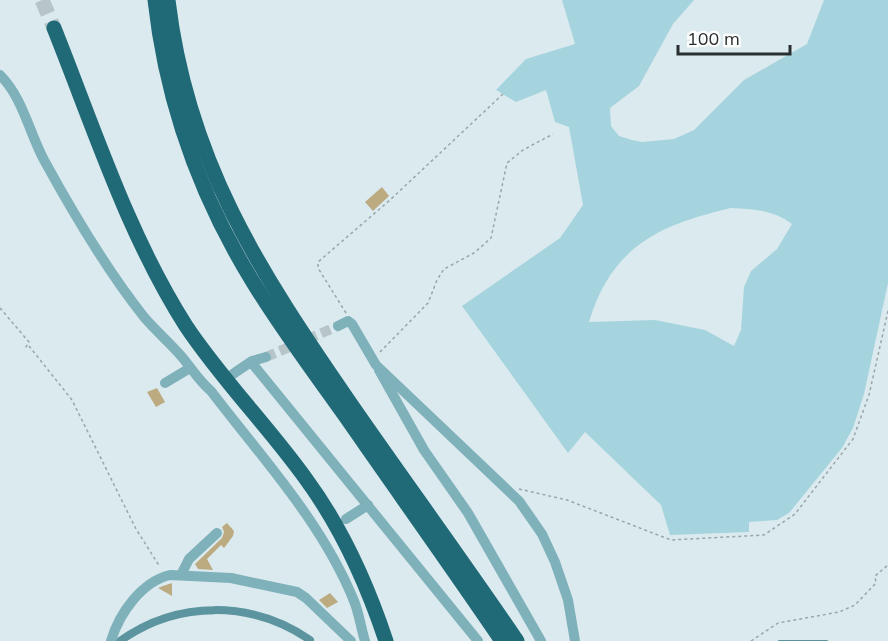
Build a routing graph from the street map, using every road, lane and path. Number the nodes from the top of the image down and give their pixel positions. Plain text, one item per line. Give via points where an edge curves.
1 (155, 0) edge
2 (168, 0) edge
3 (54, 28) tunnel mouth
4 (0, 75) edge
5 (503, 94) dead end
6 (553, 134) dead end
7 (0, 308) edge
8 (888, 311) edge
9 (343, 324) joint
10 (29, 346) dead end
11 (24, 350) dead end
12 (266, 357) tunnel mouth
13 (251, 362) junction
14 (376, 363) junction
15 (190, 368) junction
16 (233, 374) dead end
17 (165, 383) dead end
18 (267, 430) junction
19 (513, 492) junction
20 (368, 505) junction
21 (345, 519) dead end
22 (217, 533) dead end
23 (888, 565) edge
24 (181, 575) junction
25 (165, 576) junction
26 (111, 641) edge
27 (351, 641) edge
28 (365, 641) edge
29 (386, 641) edge
30 (392, 641) edge
31 (478, 641) edge
32 (502, 641) edge
33 (517, 641) edge
34 (541, 641) edge
35 (576, 641) edge
36 (751, 641) edge

1 - 32 highway via 166,70 187,143 235,250 280,324
2 - 33 highway via 179,67 198,134 243,237 305,339
3 - 18 highway via 161,284 206,354
4 - 15 street via 18,100 35,144 63,195 115,276
5 - 9 path via 318,262 349,316
6 - 14 path via 507,163 491,238 474,253 444,269 428,303
7 - 11 path via 29,342
8 - 19 path via 869,395 853,439 795,514 764,536 671,540 567,500 525,489
9 - 14 street via 352,324
10 - 25 path via 72,400 136,529
12 - 13 street
13 - 16 street
13 - 20 street
14 - 19 street
14 - 34 street via 415,435 468,513
15 - 17 street
15 - 28 street via 215,388 323,533 354,601
18 - 29 highway via 306,479 340,532 366,585
18 - 30 highway via 288,446 328,502 374,590
19 - 35 street via 542,534 555,562
20 - 21 street
20 - 31 street
22 - 24 street via 189,559
23 - 36 path via 875,576 876,584 855,605 830,614 778,623
24 - 25 street
24 - 27 street via 260,582 297,592
25 - 26 street via 124,611

